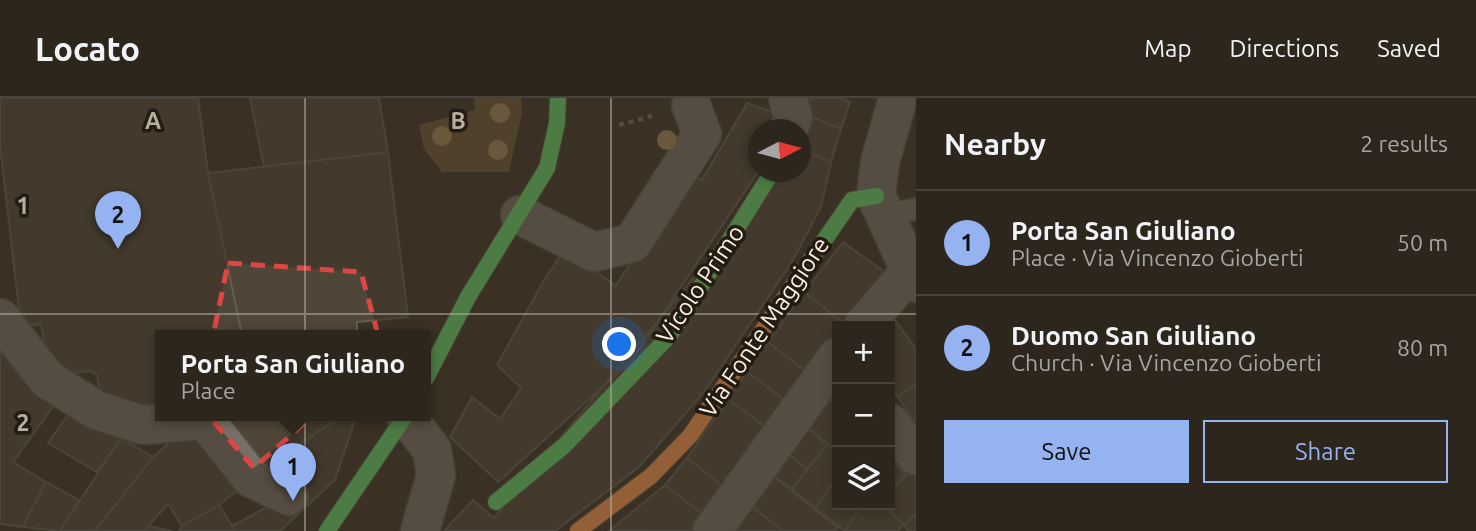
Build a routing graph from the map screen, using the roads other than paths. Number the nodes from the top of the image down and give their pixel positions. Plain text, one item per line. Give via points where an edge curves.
1 (558, 98) edge
2 (788, 98) edge
3 (898, 98) edge
4 (691, 105) dead end
5 (793, 119) edge
6 (766, 182) edge
7 (891, 207) edge
8 (520, 215) junction
9 (499, 250) joint
10 (913, 277) edge
11 (0, 318) edge
12 (868, 321) edge
13 (832, 364) edge
14 (431, 367) edge
15 (192, 421) edge
16 (206, 421) edge
17 (402, 421) edge
18 (409, 421) edge
19 (895, 429) edge
20 (916, 456) edge
21 (289, 496) dead end
22 (496, 502) dead end
23 (592, 528) edge
24 (327, 531) edge
25 (420, 531) edge
26 (712, 531) edge

1 - 8 street via 547,168
2 - 5 street
3 - 7 street via 880,162
4 - 8 street via 702,134 632,243 593,252
6 - 22 street, Vicolo Primo via 671,334 565,445
7 - 10 street
7 - 23 street, Via Fonte Maggiore via 852,200 690,436
8 - 9 street
9 - 14 street via 467,297
10 - 12 street
11 - 15 street via 47,379 96,410 142,425
13 - 26 street
16 - 21 street via 251,478
17 - 24 street
18 - 25 street via 432,450 436,475
19 - 20 street

